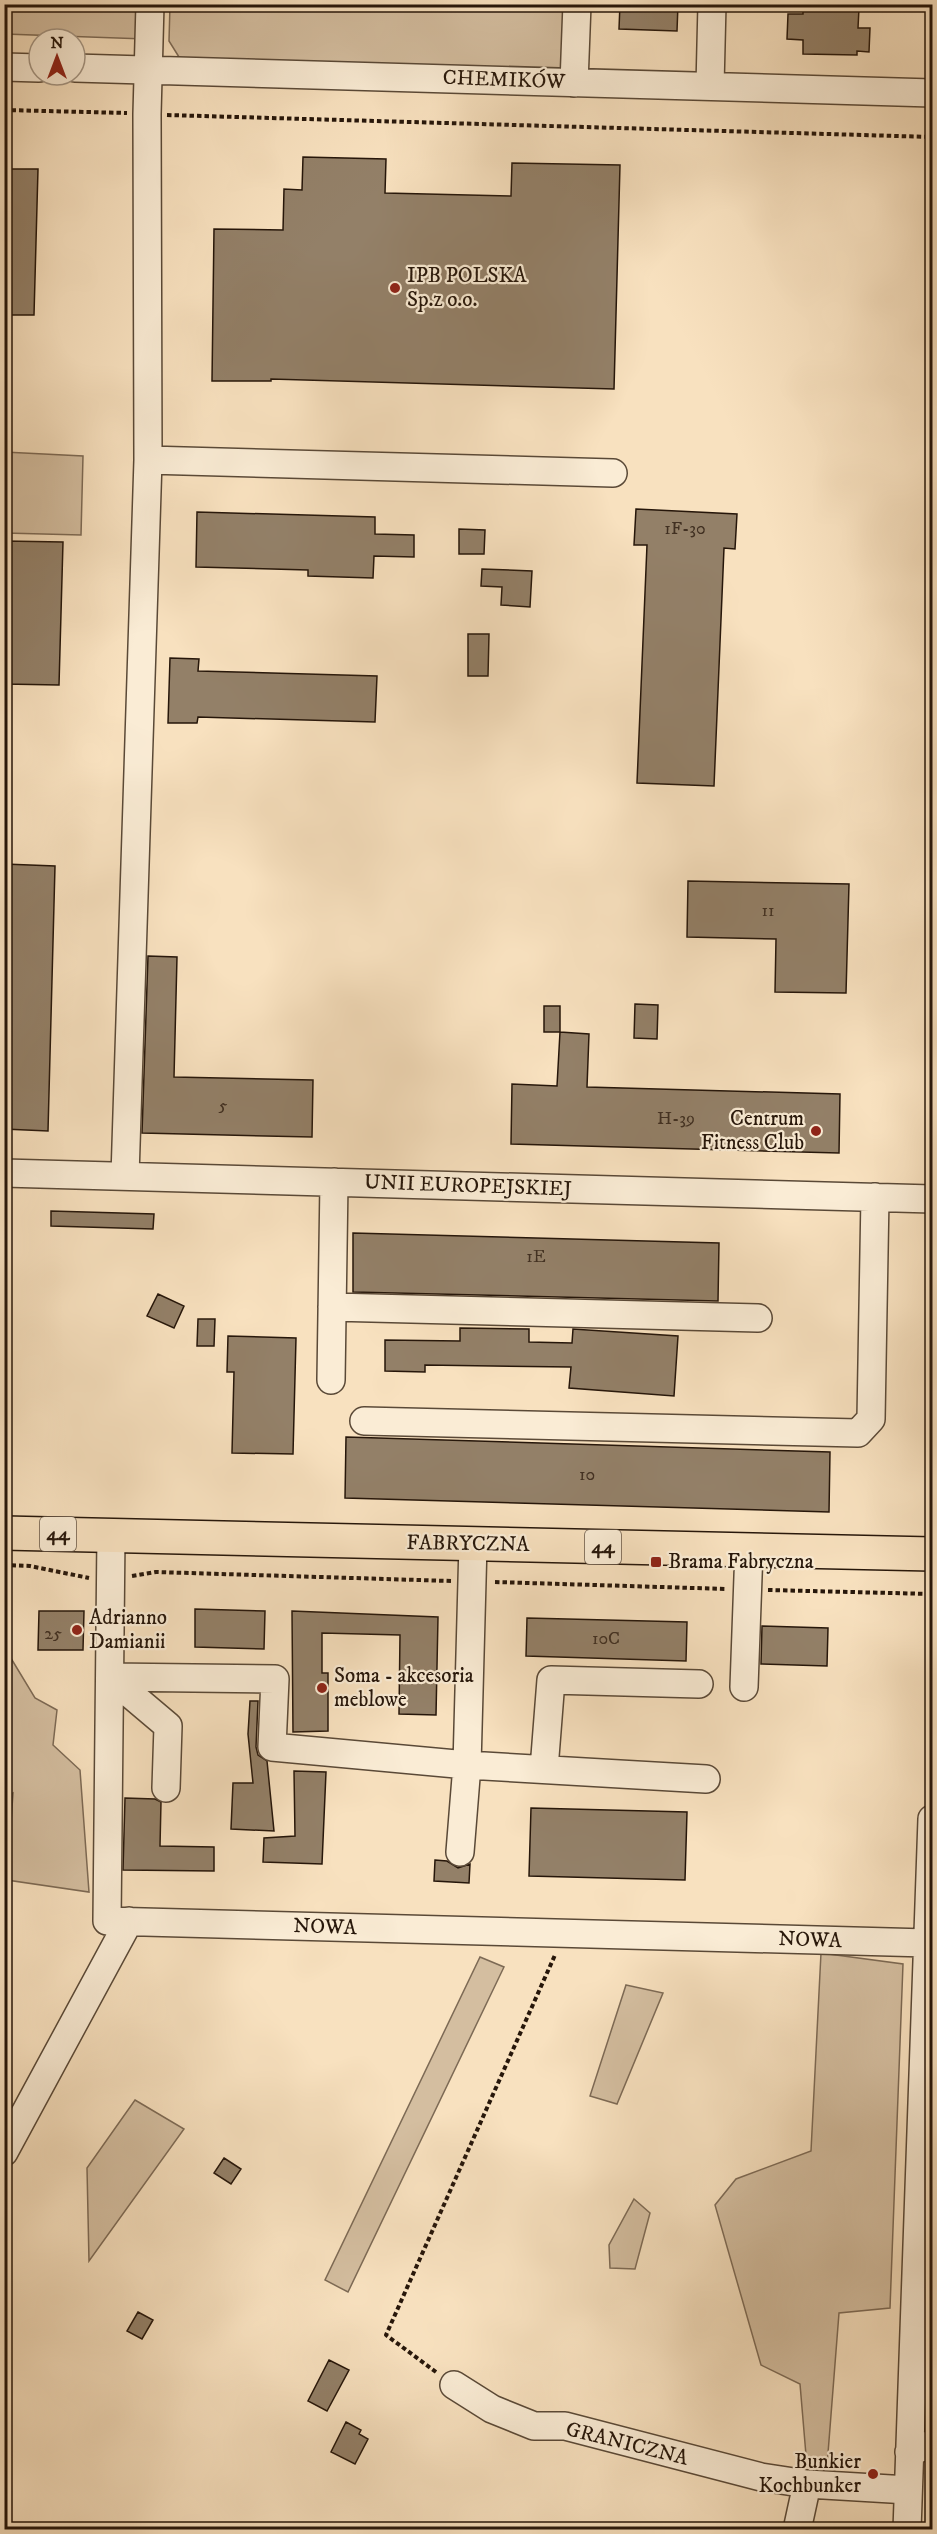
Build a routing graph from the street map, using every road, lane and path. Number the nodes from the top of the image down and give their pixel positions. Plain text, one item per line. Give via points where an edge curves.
1 (150, 4) edge
2 (577, 4) edge
3 (712, 4) edge
4 (4, 67) edge
5 (27, 68) edge
6 (87, 68) edge
7 (149, 70) junction
8 (574, 82) junction
9 (710, 87) junction
10 (933, 93) edge
11 (4, 110) edge
12 (147, 114) junction
13 (933, 137) edge
14 (148, 460) junction
15 (613, 473) dead end
16 (4, 1173) edge
17 (125, 1176) junction
18 (334, 1182) junction
19 (874, 1197) junction
20 (933, 1199) edge
21 (332, 1307) junction
22 (758, 1318) dead end
23 (331, 1380) dead end
24 (364, 1421) dead end
25 (4, 1533) edge
26 (111, 1535) junction
27 (473, 1544) junction
28 (749, 1549) junction
29 (933, 1554) edge
30 (4, 1565) edge
31 (110, 1580) junction
32 (473, 1581) junction
33 (748, 1589) junction
34 (933, 1594) edge
35 (110, 1677) junction
36 (699, 1684) dead end
37 (744, 1687) dead end
38 (467, 1765) junction
39 (544, 1769) junction
40 (706, 1779) dead end
41 (166, 1788) dead end
42 (933, 1819) edge
43 (460, 1852) dead end
44 (129, 1921) junction
45 (564, 1933) junction
46 (927, 1943) junction
47 (4, 2152) edge
48 (454, 2385) joint
49 (921, 2448) edge
50 (807, 2484) junction
51 (908, 2490) junction
52 (797, 2529) edge
53 (907, 2529) edge

1 - 7 street
2 - 8 street
3 - 9 street
4 - 5 street
6 - 7 street, CHEMIKÓW
7 - 8 street, CHEMIKÓW
7 - 12 street
8 - 9 street, CHEMIKÓW
9 - 10 street, CHEMIKÓW
11 - 12 path
12 - 13 path
12 - 14 street
14 - 15 street
14 - 17 street
16 - 17 street, UNII EUROPEJSKIEJ
17 - 18 street, UNII EUROPEJSKIEJ
18 - 19 street, UNII EUROPEJSKIEJ
18 - 21 street
19 - 20 street, UNII EUROPEJSKIEJ
19 - 24 street via 871,1419 858,1433
21 - 22 street
21 - 23 street
25 - 26 main road, FABRYCZNA / 44
26 - 27 main road, FABRYCZNA / 44
26 - 31 street, NOWA
27 - 28 main road, FABRYCZNA / 44
27 - 32 street
28 - 29 main road, FABRYCZNA / 44
28 - 33 street
30 - 31 path
31 - 32 path via 156,1572
31 - 35 street, NOWA
32 - 33 path
32 - 38 street
33 - 34 path
33 - 37 street
35 - 38 street via 275,1679 272,1747
35 - 41 street via 168,1726
35 - 44 street, NOWA via 107,1921
36 - 39 street via 551,1680
38 - 39 street
38 - 43 street
39 - 40 street
42 - 46 street
44 - 45 street, NOWA
44 - 47 street
45 - 46 street, NOWA
45 - 48 path via 386,2335
46 - 49 street
48 - 50 street, GRANICZNA via 492,2409 534,2426 565,2427 761,2477
49 - 51 street
50 - 51 street, GRANICZNA
50 - 52 street
51 - 53 street

